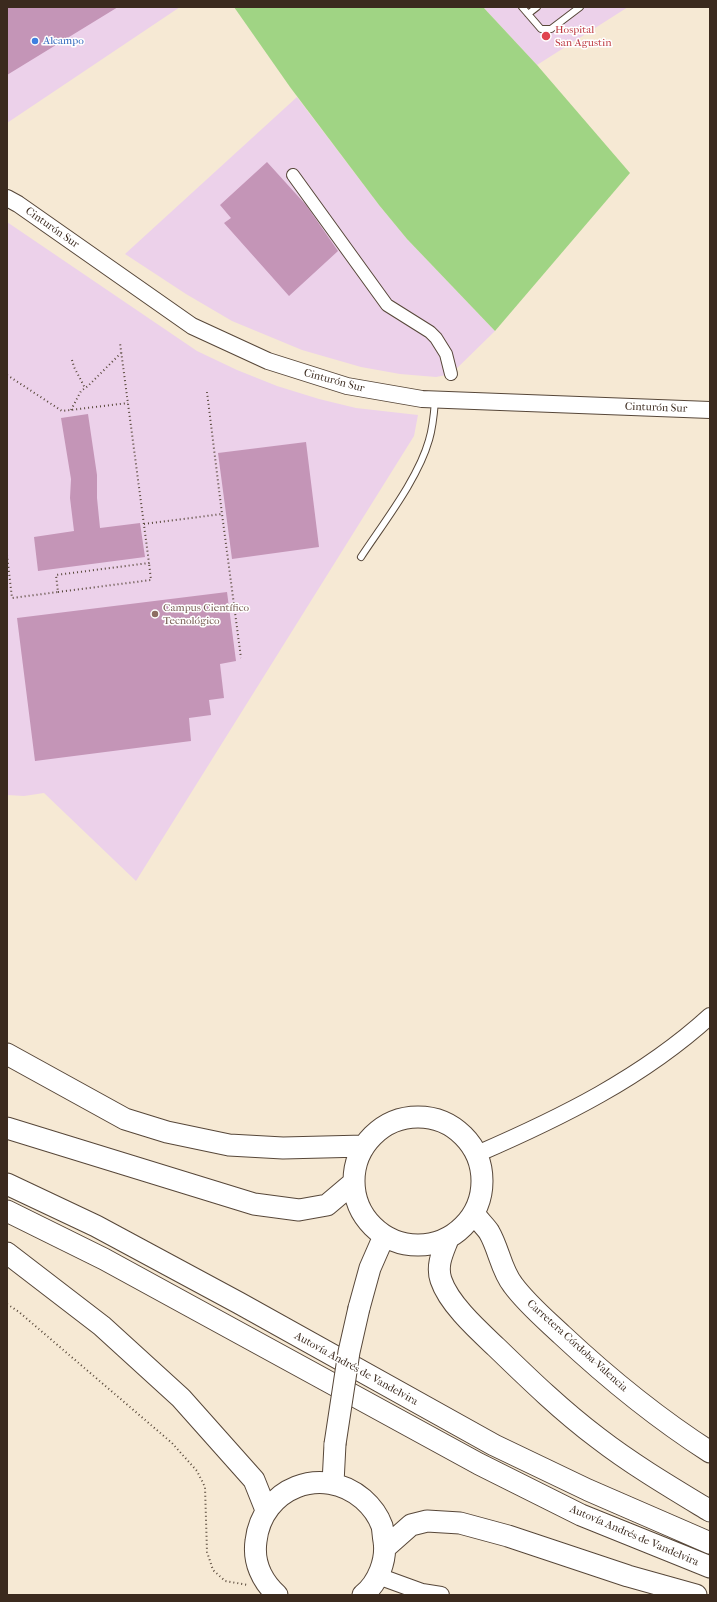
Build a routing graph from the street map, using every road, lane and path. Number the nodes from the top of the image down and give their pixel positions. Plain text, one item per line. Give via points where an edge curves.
1 (522, 7) edge
2 (537, 7) edge
3 (580, 7) edge
4 (528, 14) junction
5 (293, 175) dead end
6 (7, 198) edge
7 (120, 343) dead end
8 (121, 353) junction
9 (72, 360) dead end
10 (452, 374) dead end
11 (7, 375) edge
12 (85, 388) junction
13 (207, 392) dead end
14 (435, 399) junction
15 (128, 403) junction
16 (71, 410) junction
17 (710, 410) edge
18 (222, 514) junction
19 (144, 524) junction
20 (7, 555) edge
21 (361, 557) dead end
22 (149, 563) junction
23 (58, 592) junction
24 (241, 658) dead end
25 (710, 1016) edge
26 (7, 1054) edge
27 (7, 1128) edge
28 (364, 1146) junction
29 (477, 1154) junction
30 (353, 1183) junction
31 (7, 1184) edge
32 (7, 1211) edge
33 (474, 1213) junction
34 (384, 1236) junction
35 (448, 1239) junction
36 (7, 1253) edge
37 (7, 1304) edge
38 (710, 1452) edge
39 (333, 1483) junction
40 (266, 1510) junction
41 (710, 1511) edge
42 (710, 1543) edge
43 (385, 1548) junction
44 (710, 1568) edge
45 (378, 1576) junction
46 (273, 1591) edge
47 (363, 1595) edge
48 (441, 1595) edge
49 (696, 1595) edge

1 - 4 lane
2 - 4 lane
3 - 4 lane via 552,29 541,29
5 - 10 street via 387,306 436,338 446,354
6 - 14 main road, Cinturón Sur via 192,326 261,358 347,386
7 - 8 path
8 - 12 path
8 - 15 path
9 - 12 path
11 - 16 path via 62,410
12 - 16 path via 81,390
13 - 18 path
14 - 17 main road, Cinturón Sur
14 - 21 lane via 433,426 425,453 412,479
15 - 16 path
15 - 19 path
18 - 19 path
18 - 24 path
19 - 22 path
20 - 23 path via 12,598
22 - 23 path via 56,575
22 - 23 path via 151,580
25 - 29 main road via 643,1069 587,1103
26 - 28 highway via 125,1119 167,1132 229,1145 283,1148
27 - 30 highway via 254,1204 299,1210 327,1205
28 - 29 highway via 390,1123 406,1118 423,1117 440,1121 455,1129 468,1140
28 - 30 highway via 354,1170
29 - 33 highway via 482,1169 482,1184 480,1199
30 - 34 highway via 362,1213
31 - 42 highway, Autovía Andrés de Vandelvira via 96,1226 494,1445 588,1490
32 - 44 highway, Autovía Andrés de Vandelvira via 124,1270 486,1467 581,1515
33 - 35 highway via 463,1228
33 - 38 highway, Carretera Córdoba-Valencia via 489,1232 511,1284 529,1304 574,1347 623,1388
34 - 35 highway via 399,1243 416,1246
34 - 39 highway, bridge via 370,1268 349,1352 335,1444
35 - 41 highway via 439,1262 440,1279 467,1319 531,1381 598,1439
36 - 40 highway via 102,1326 181,1398 254,1480
37 - 46 path via 172,1443 197,1471 205,1487 207,1552 213,1570 225,1581
39 - 40 highway via 314,1482 296,1487 279,1496
39 - 43 highway via 354,1491 371,1506 382,1526
40 - 46 highway via 257,1529 255,1549 259,1569
43 - 45 highway
43 - 49 highway via 411,1525 427,1521 460,1523
45 - 47 highway
45 - 48 main road via 422,1592

